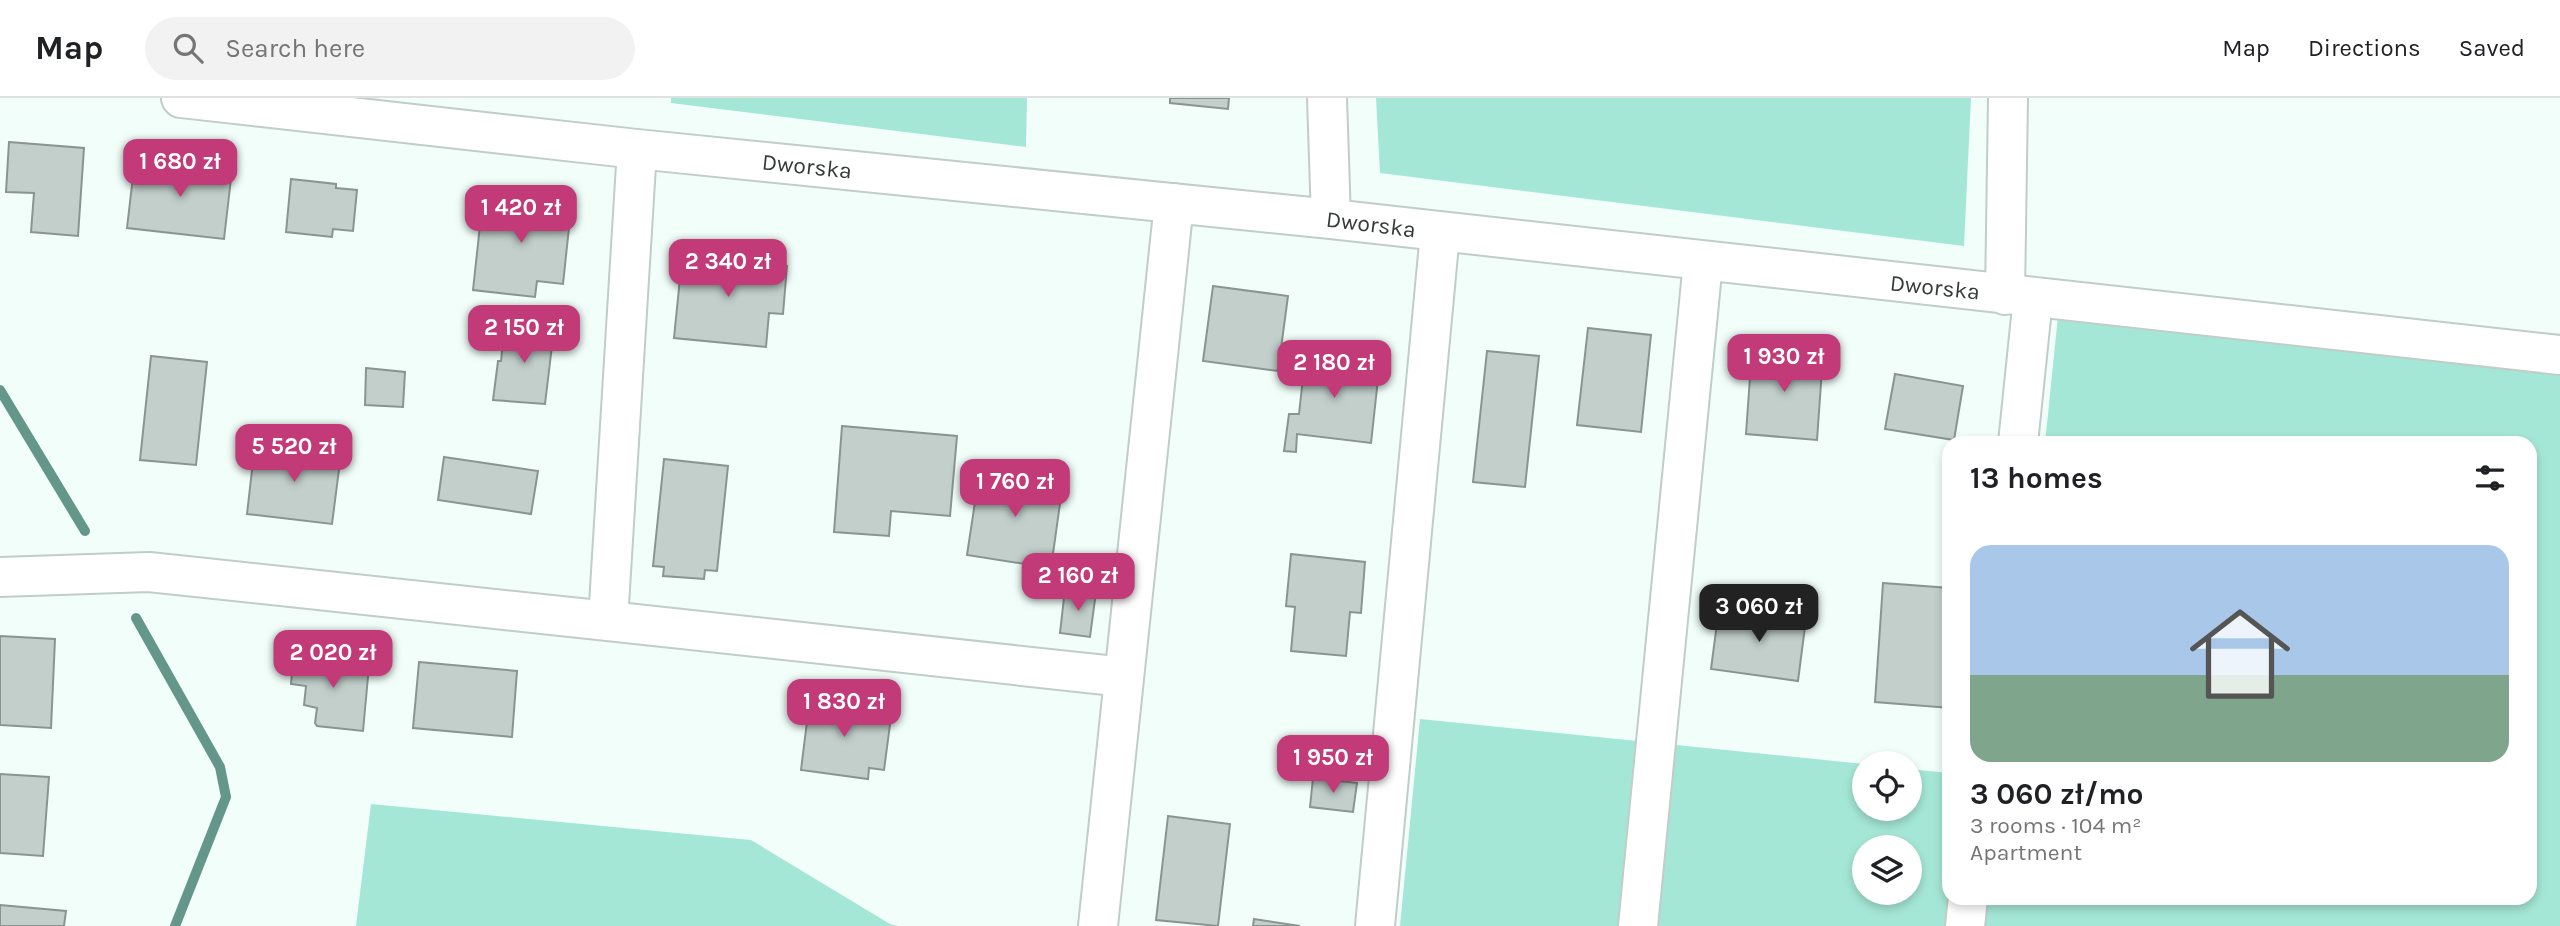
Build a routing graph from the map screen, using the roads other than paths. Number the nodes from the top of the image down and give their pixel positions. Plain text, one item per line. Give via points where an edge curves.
1 (181, 98) edge
2 (1328, 98) edge
3 (2008, 98) edge
4 (302, 104) edge
5 (637, 149) junction
6 (1174, 203) junction
7 (1331, 219) junction
8 (1440, 233) junction
9 (1703, 262) junction
10 (2020, 296) junction
11 (2560, 355) edge
12 (2018, 436) edge
13 (0, 577) edge
14 (608, 621) junction
15 (1124, 677) junction
16 (1967, 905) edge
17 (1098, 926) edge
18 (1375, 926) edge
19 (1637, 926) edge
20 (1965, 926) edge

1 - 4 street, Dworska
2 - 7 street
3 - 10 street
4 - 5 street, Dworska
5 - 6 street, Dworska
5 - 14 street
6 - 7 street, Dworska
6 - 15 street
7 - 8 street, Dworska
8 - 9 street, Dworska
8 - 18 street
9 - 10 street, Dworska
9 - 19 street
10 - 11 street, Dworska
10 - 12 street
13 - 14 street via 149,572
14 - 15 street
15 - 17 street
16 - 20 street

